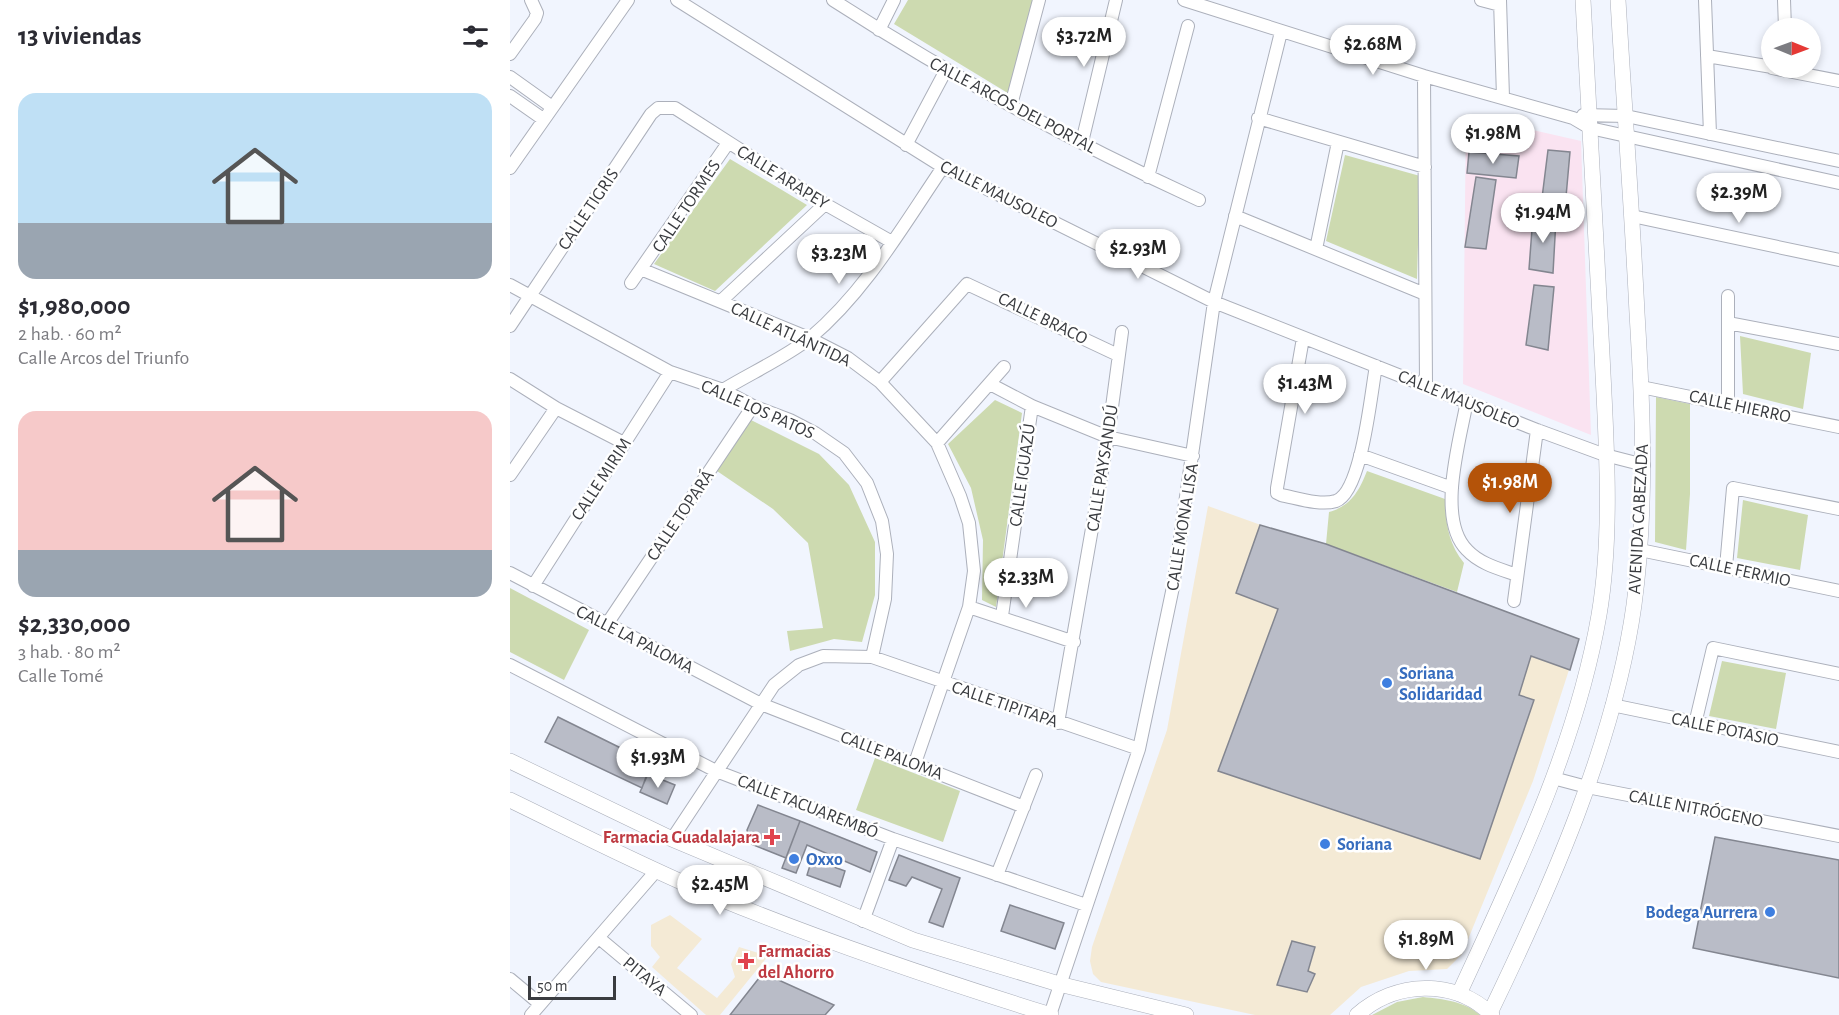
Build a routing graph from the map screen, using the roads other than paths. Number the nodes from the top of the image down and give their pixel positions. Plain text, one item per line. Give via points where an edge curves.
1 (531, 0) edge
2 (628, 0) edge
3 (677, 0) edge
4 (833, 0) edge
5 (894, 0) edge
6 (1039, 0) edge
7 (1116, 0) edge
8 (1184, 0) edge
9 (1481, 0) edge
10 (1583, 0) edge
11 (1618, 0) edge
12 (1705, 0) edge
13 (1784, 0) edge
14 (1500, 3) edge
15 (1209, 4) edge
16 (1785, 18) edge
17 (1188, 26) dead end
18 (879, 30) junction
19 (1281, 32) junction
20 (510, 54) edge
21 (1707, 56) junction
22 (1761, 66) edge
23 (946, 70) junction
24 (510, 76) edge
25 (1424, 76) junction
26 (1821, 77) edge
27 (1839, 81) edge
28 (510, 96) edge
29 (1503, 97) junction
30 (1011, 105) junction
31 (552, 107) junction
32 (675, 108) joint
33 (1626, 116) junction
34 (1258, 118) junction
35 (543, 119) junction
36 (1589, 121) junction
37 (1710, 134) junction
38 (1628, 136) junction
39 (1082, 142) junction
40 (1338, 142) junction
41 (728, 143) junction
42 (906, 145) junction
43 (1839, 161) edge
44 (943, 167) junction
45 (1425, 167) junction
46 (510, 168) edge
47 (1148, 177) junction
48 (1839, 183) edge
49 (1199, 200) dead end
50 (825, 204) junction
51 (1235, 216) junction
52 (1632, 216) junction
53 (892, 242) junction
54 (1316, 249) junction
55 (1839, 260) edge
56 (643, 270) junction
57 (631, 283) dead end
58 (510, 285) edge
59 (1425, 294) junction
60 (1728, 296) dead end
61 (529, 297) junction
62 (721, 301) junction
63 (1214, 302) junction
64 (1728, 323) junction
65 (510, 326) edge
66 (1122, 332) dead end
67 (809, 338) junction
68 (1304, 338) junction
69 (1839, 344) edge
70 (1118, 355) junction
71 (1376, 366) junction
72 (1004, 367) dead end
73 (670, 372) junction
74 (510, 379) edge
75 (880, 382) junction
76 (990, 384) junction
77 (1426, 386) junction
78 (1641, 387) junction
79 (723, 390) junction
80 (1467, 401) junction
81 (1728, 403) junction
82 (753, 406) junction
83 (1032, 406) junction
84 (556, 408) junction
85 (1839, 427) edge
86 (1537, 430) junction
87 (1108, 437) junction
88 (624, 443) junction
89 (937, 443) junction
90 (1360, 455) junction
91 (1605, 455) junction
92 (1193, 456) junction
93 (1644, 465) junction
94 (510, 475) edge
95 (1452, 488) junction
96 (1839, 509) edge
97 (1640, 550) junction
98 (1726, 567) junction
99 (510, 573) edge
100 (1517, 575) junction
101 (533, 586) junction
102 (1839, 591) edge
103 (1514, 601) dead end
104 (969, 607) junction
105 (1002, 616) junction
106 (607, 624) junction
107 (1074, 642) junction
108 (872, 657) junction
109 (510, 664) edge
110 (1839, 674) edge
111 (944, 683) junction
112 (761, 704) junction
113 (1612, 705) junction
114 (1058, 723) junction
115 (1695, 724) junction
116 (1139, 749) junction
117 (1839, 752) edge
118 (510, 761) edge
119 (915, 763) junction
120 (716, 771) junction
121 (1036, 775) dead end
122 (1553, 778) junction
123 (1587, 787) junction
124 (510, 800) edge
125 (1024, 807) junction
126 (1839, 836) edge
127 (672, 839) junction
128 (893, 839) junction
129 (656, 871) junction
130 (997, 875) junction
131 (1086, 905) junction
132 (863, 921) junction
133 (599, 938) junction
134 (510, 979) edge
135 (1059, 984) junction
136 (1459, 994) junction
137 (540, 1004) junction
138 (688, 1014) edge
139 (1491, 1014) edge
140 (531, 1015) edge
141 (1051, 1015) edge
142 (1186, 1015) edge
143 (1357, 1015) edge

1 - 20 street via 537,12 535,19
2 - 31 street
3 - 42 street, CALLE MAUSOLEO
4 - 18 street, CALLE ARCOS DEL PORTAL
5 - 18 street
6 - 30 street
7 - 39 street
8 - 15 street
9 - 14 street
10 - 36 main road, AVENIDA CABEZADA
11 - 33 main road, AVENIDA CABEZADA
12 - 21 street
13 - 16 street
14 - 29 street
15 - 19 street
17 - 47 street
18 - 23 street, CALLE ARCOS DEL PORTAL
19 - 25 street
19 - 34 street, CALLE MONA LISA
21 - 22 street
21 - 37 street
23 - 30 street, CALLE ARCOS DEL PORTAL
23 - 42 street
24 - 31 street
25 - 29 street
25 - 45 street
26 - 27 street
28 - 35 street
29 - 36 street
30 - 39 street, CALLE ARCOS DEL PORTAL
31 - 35 street
32 - 41 street, CALLE ARAPEY
32 - 61 street, CALLE TIGRIS via 658,108 651,114
33 - 36 street
33 - 37 street
33 - 38 main road, AVENIDA CABEZADA
34 - 40 street
34 - 51 street, CALLE MONA LISA
35 - 46 street
36 - 38 street
36 - 91 main road, AVENIDA CABEZADA
37 - 43 street
38 - 48 street
38 - 52 main road, AVENIDA CABEZADA
39 - 47 street, CALLE ARCOS DEL PORTAL
40 - 45 street
40 - 54 street
41 - 50 street, CALLE ARAPEY
41 - 56 street, CALLE TORMES
42 - 44 street, CALLE MAUSOLEO
44 - 53 street
44 - 63 street, CALLE MAUSOLEO
45 - 59 street
47 - 49 street, CALLE ARCOS DEL PORTAL
50 - 53 street, CALLE ARAPEY
50 - 62 street
51 - 54 street
51 - 63 street, CALLE MONA LISA
52 - 55 street
52 - 78 main road, AVENIDA CABEZADA
53 - 67 street via 868,276
54 - 59 street
56 - 57 street, CALLE TORMES
56 - 62 street, CALLE ATLÁNTIDA
58 - 61 street, CALLE LOS PATOS
59 - 77 street
60 - 64 street
61 - 65 street, CALLE TIGRIS
61 - 73 street, CALLE LOS PATOS
62 - 67 street, CALLE ATLÁNTIDA
63 - 68 street, CALLE MAUSOLEO
63 - 92 street, CALLE MONA LISA
64 - 69 street
64 - 81 street
66 - 70 street, CALLE PAYSANDÚ
67 - 75 street, CALLE ATLÁNTIDA via 848,358
67 - 79 street
68 - 71 street, CALLE MAUSOLEO
68 - 90 street via 1277,493 1324,502 1340,499 1348,491
70 - 75 street, CALLE BRACO via 967,284
70 - 87 street, CALLE PAYSANDÚ
71 - 77 street, CALLE MAUSOLEO
71 - 90 street
72 - 76 street
73 - 79 street, CALLE LOS PATOS
73 - 88 street, CALLE MIRIM
74 - 84 street
75 - 89 street, CALLE ATLÁNTIDA
76 - 83 street
76 - 89 street
77 - 80 street, CALLE MAUSOLEO
78 - 81 street, CALLE HIERRO
78 - 93 main road, AVENIDA CABEZADA
79 - 82 street, CALLE LOS PATOS
80 - 86 street, CALLE MAUSOLEO
80 - 95 street
81 - 85 street, CALLE HIERRO
82 - 106 street, CALLE TOPARÁ
82 - 108 street, CALLE LOS PATOS via 815,433 844,453 867,483 882,521 887,554 885,599
83 - 87 street
83 - 105 street, CALLE IGUAZÚ
84 - 88 street
84 - 94 street
86 - 91 street, CALLE MAUSOLEO
86 - 100 street
87 - 92 street
87 - 107 street, CALLE PAYSANDÚ
88 - 101 street, CALLE MIRIM
89 - 104 street, CALLE ATLÁNTIDA via 969,523 974,571
90 - 95 street
91 - 93 street, CALLE MAUSOLEO
91 - 122 main road, AVENIDA CABEZADA via 1605,552 1599,612 1583,685
92 - 116 street, CALLE MONA LISA via 1173,587
93 - 97 main road, AVENIDA CABEZADA
95 - 100 street via 1455,529 1461,542 1477,559
96 - 98 street via 1733,488
97 - 98 street, CALLE FERMIO
97 - 113 main road, AVENIDA CABEZADA via 1626,646
98 - 102 street, CALLE FERMIO
99 - 101 street, CALLE LA PALOMA
100 - 103 street
101 - 106 street, CALLE LA PALOMA
104 - 105 street
104 - 111 street, CALLE ATLÁNTIDA
105 - 107 street
106 - 112 street, CALLE LA PALOMA
107 - 114 street, CALLE PAYSANDÚ
108 - 111 street, CALLE TIPITAPA
108 - 112 street, CALLE TIPITAPA via 812,658 786,673
109 - 120 street, CALLE TACUAREMBÓ
110 - 115 street via 1713,648
111 - 114 street, CALLE TIPITAPA
111 - 119 street, CALLE ATLÁNTIDA
112 - 119 street, CALLE PALOMA
112 - 120 street
113 - 115 street, CALLE POTASIO
113 - 123 main road, AVENIDA CABEZADA
114 - 116 street, CALLE TIPITAPA
115 - 117 street, CALLE POTASIO
116 - 131 street, CALLE MONA LISA
118 - 127 main road
119 - 125 street, CALLE PALOMA
120 - 127 street
120 - 128 street, CALLE TACUAREMBÓ
121 - 125 street
122 - 123 street, CALLE NITRÓGENO
122 - 136 main road, AVENIDA CABEZADA
123 - 126 street, CALLE NITRÓGENO
123 - 139 main road, AVENIDA CABEZADA
124 - 129 main road
125 - 130 street
127 - 132 main road
128 - 130 street, CALLE TACUAREMBÓ
128 - 132 street
129 - 133 street
129 - 141 main road via 884,961
130 - 131 street, CALLE TACUAREMBÓ
131 - 135 street, CALLE MONA LISA
132 - 135 main road
133 - 137 street
133 - 138 street, PITAYA
134 - 137 street
135 - 141 street, CALLE MONA LISA
135 - 142 main road
136 - 139 main road
136 - 143 main road via 1429,988 1399,991 1371,1003
137 - 140 street

